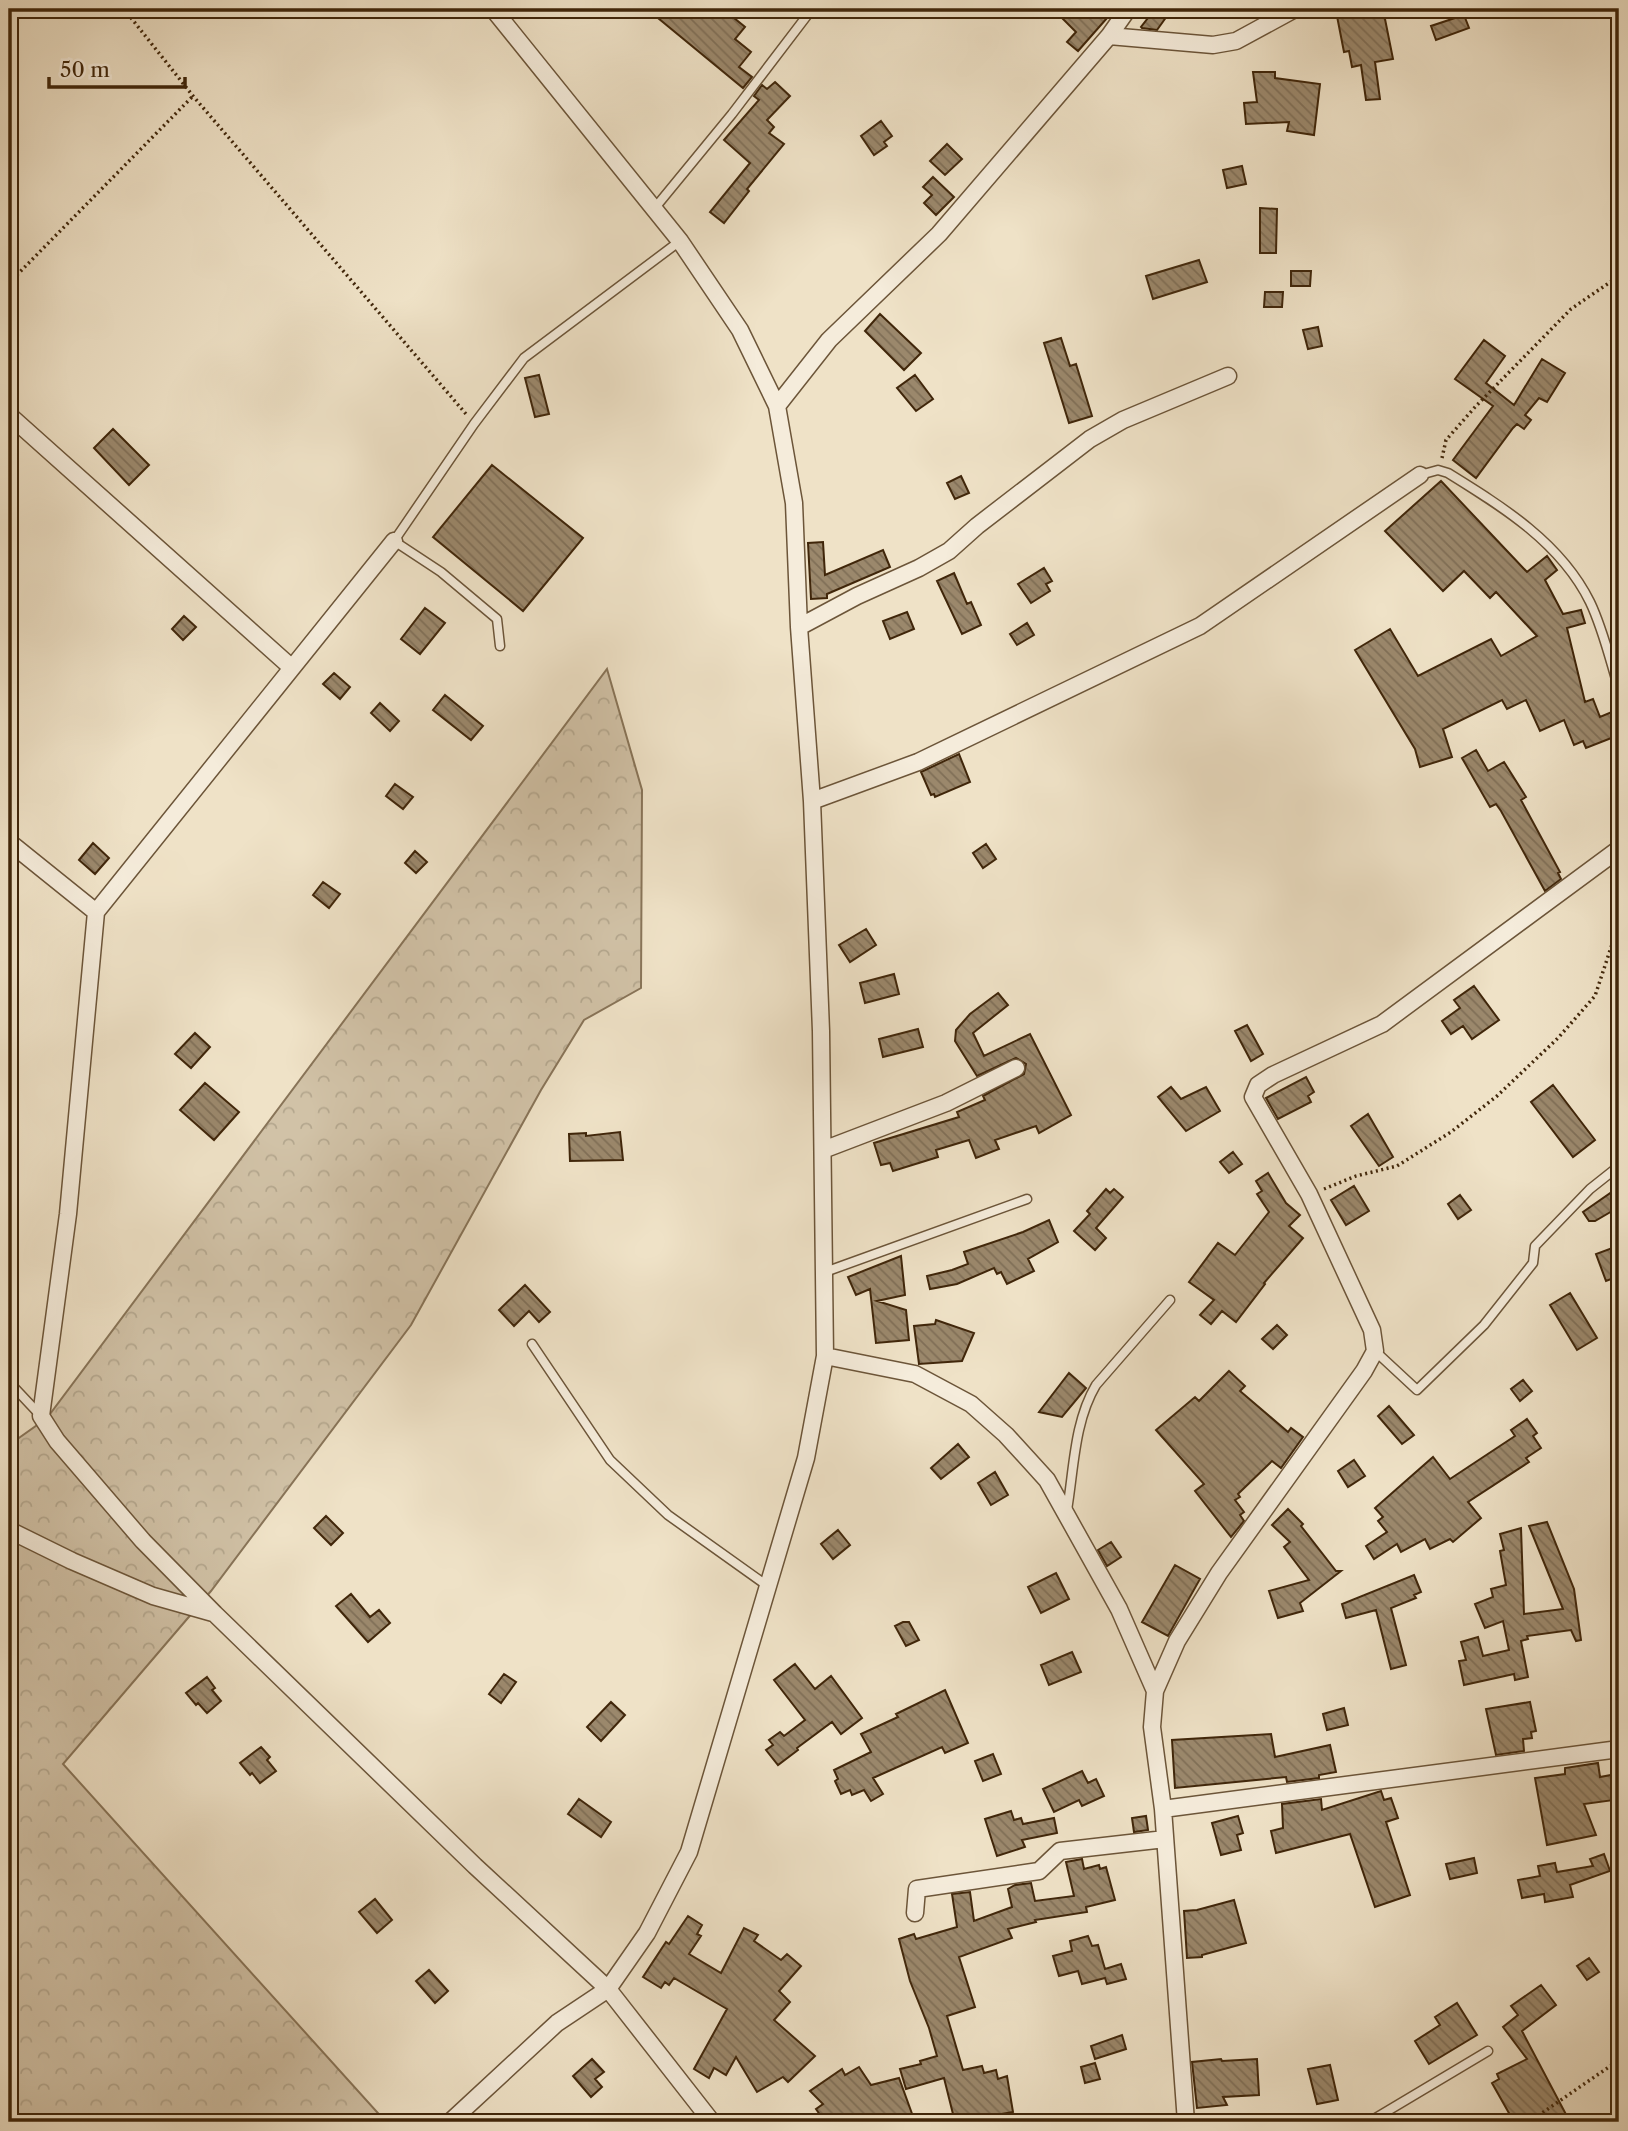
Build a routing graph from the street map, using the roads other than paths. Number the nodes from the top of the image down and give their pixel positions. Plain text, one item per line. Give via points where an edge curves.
1 (493, 9) edge
2 (812, 9) edge
3 (1128, 9) edge
4 (1295, 9) edge
5 (1109, 36) junction
6 (654, 209) junction
7 (680, 241) junction
8 (1228, 376) dead end
9 (777, 405) junction
10 (9, 415) edge
11 (1420, 475) joint
12 (394, 541) junction
13 (799, 627) junction
14 (500, 646) dead end
15 (292, 668) junction
16 (1619, 689) edge
17 (812, 801) junction
18 (9, 842) edge
19 (1619, 849) edge
20 (96, 912) junction
21 (1016, 1068) dead end
22 (823, 1150) junction
23 (1619, 1166) edge
24 (1027, 1199) dead end
25 (825, 1272) junction
26 (1170, 1300) dead end
27 (532, 1344) dead end
28 (1375, 1351) junction
29 (825, 1356) junction
30 (9, 1382) edge
31 (41, 1416) junction
32 (1066, 1514) junction
33 (9, 1530) edge
34 (769, 1587) junction
35 (215, 1614) junction
36 (1155, 1691) junction
37 (1619, 1749) edge
38 (1163, 1809) junction
39 (1165, 1839) junction
40 (915, 1913) dead end
41 (608, 1989) junction
42 (1488, 2051) dead end
43 (450, 2122) edge
44 (712, 2122) edge
45 (1186, 2122) edge
46 (1370, 2122) edge

1 - 6 street
2 - 6 lane
3 - 5 street
4 - 5 street via 1228,44
5 - 9 street via 939,234 829,340
6 - 7 street
7 - 9 street via 740,330
7 - 12 lane via 524,358
8 - 13 street via 1101,433 949,551
9 - 13 street via 794,503
10 - 15 street
11 - 16 lane via 1438,470 1448,473 1544,539 1590,602
11 - 17 street via 1200,626 918,762
12 - 14 lane via 441,572 497,619
12 - 15 street
13 - 17 street
15 - 20 street
17 - 22 street
18 - 20 street
19 - 28 street via 1382,1024 1258,1085 1253,1097 1309,1194 1372,1330
20 - 31 street via 68,1214
21 - 22 street via 946,1103
22 - 25 street
23 - 28 lane via 1535,1245 1533,1263 1484,1325 1417,1390
24 - 25 lane
25 - 29 street
26 - 32 lane via 1088,1399
27 - 34 lane via 610,1460 668,1515
28 - 36 street via 1219,1573 1177,1641
29 - 32 street via 915,1374 971,1404 1047,1480
29 - 34 street via 806,1458
30 - 31 lane
31 - 35 street via 100,1491
32 - 36 street via 1119,1609
33 - 35 street via 153,1595
34 - 41 street via 689,1852 646,1933
35 - 41 street
36 - 38 street via 1152,1727
37 - 38 street
38 - 39 street
39 - 40 street via 1060,1851 1039,1871 917,1889
39 - 45 street
41 - 43 street via 556,2023
41 - 44 street
42 - 46 lane

